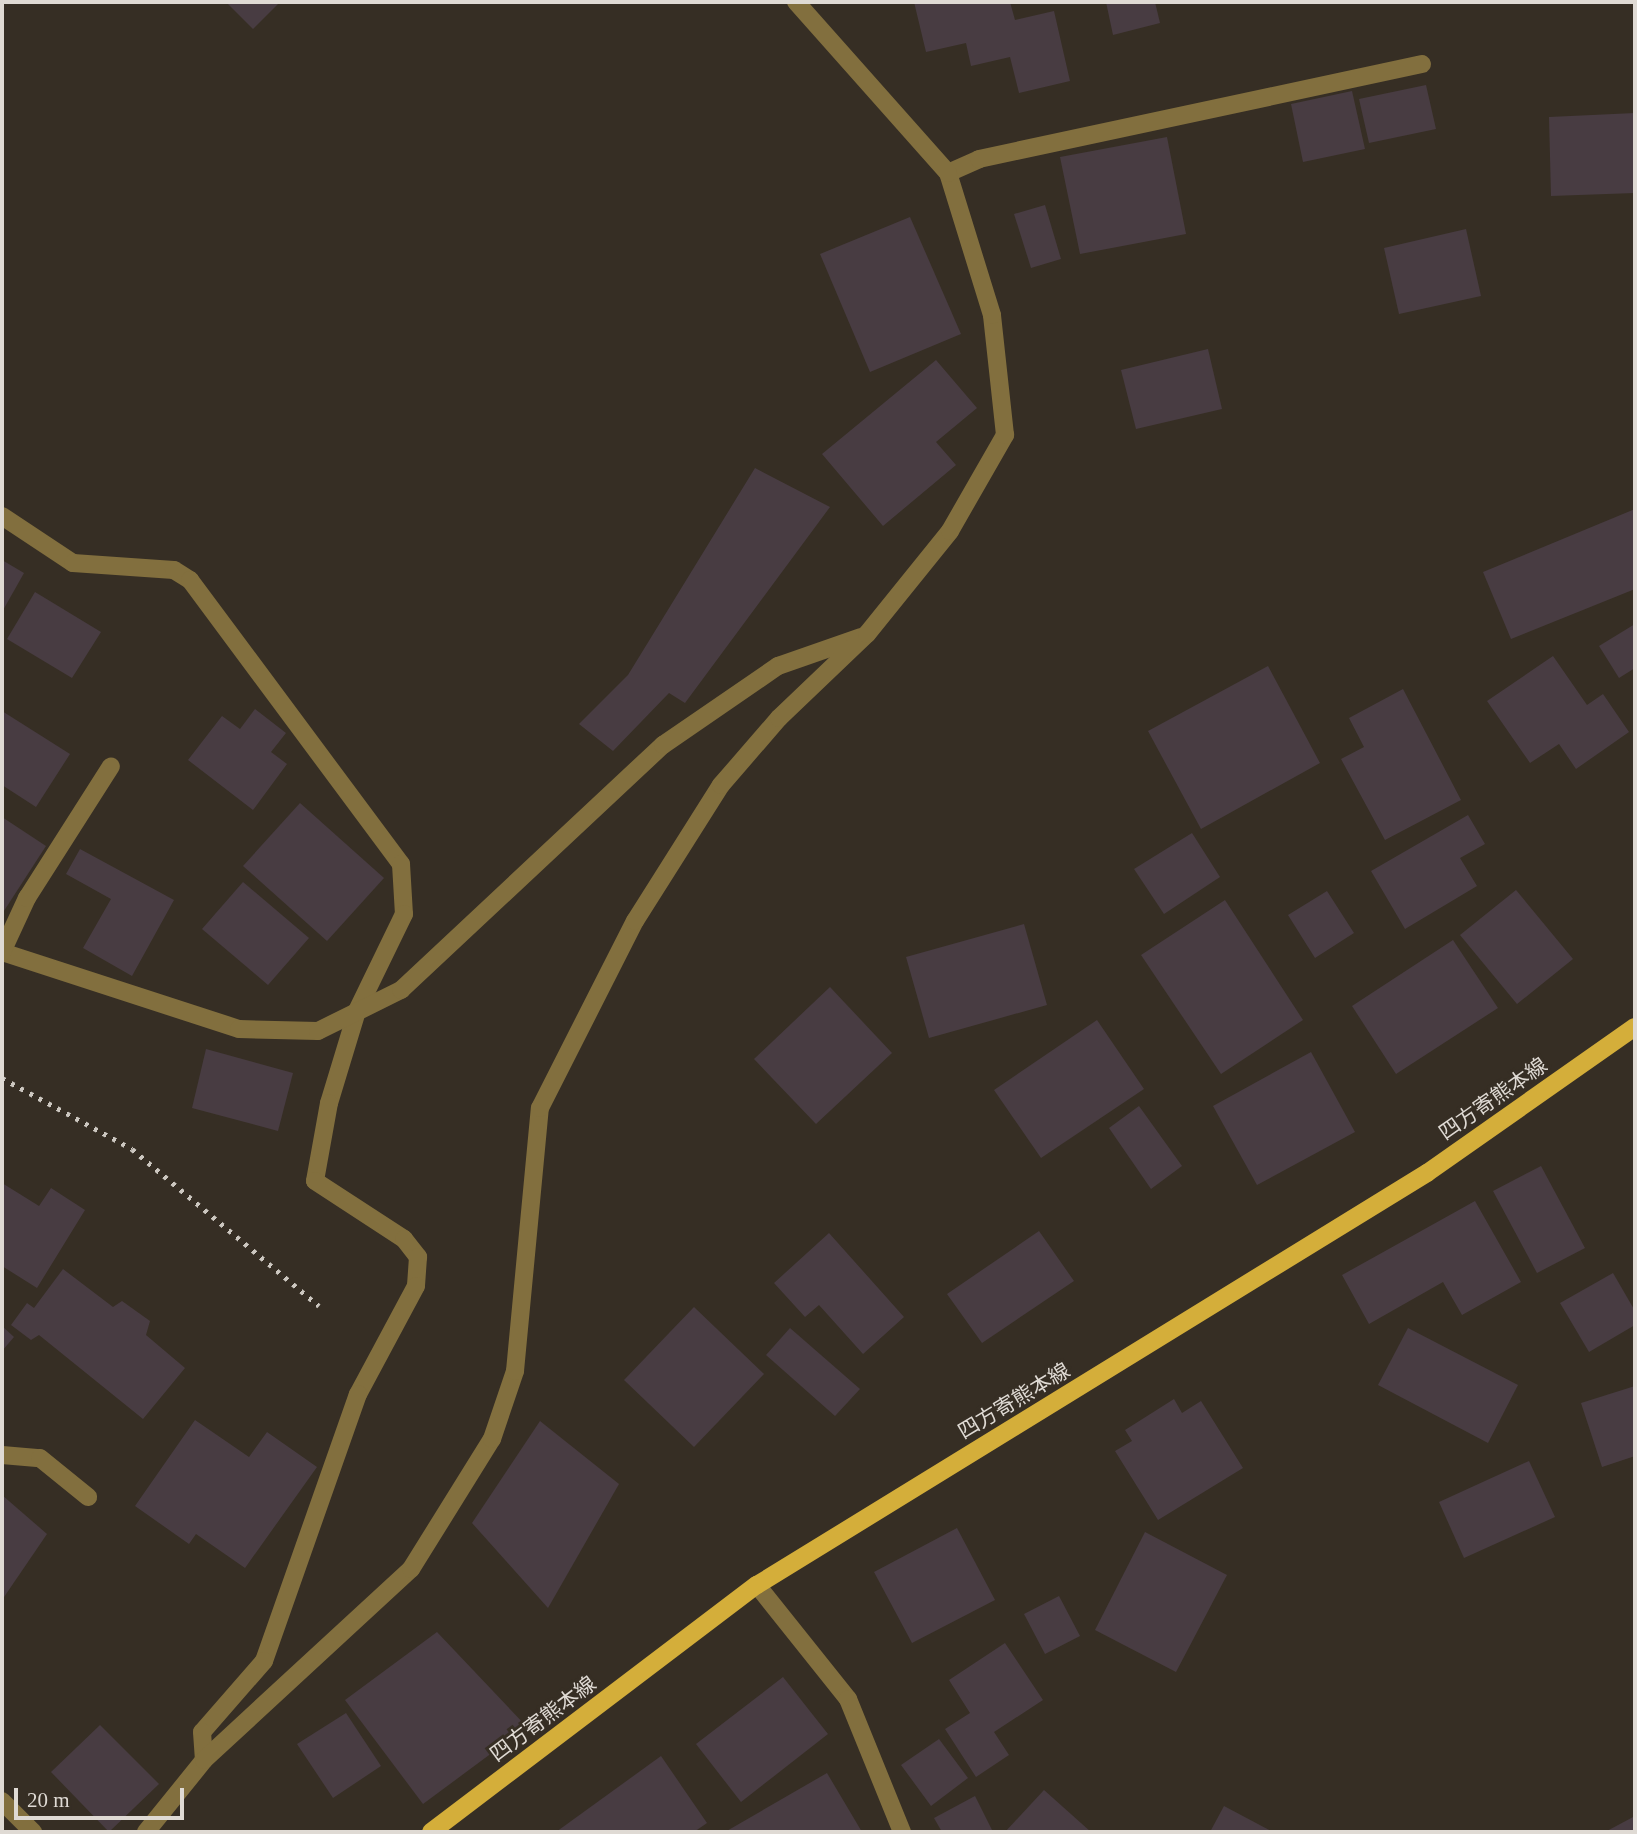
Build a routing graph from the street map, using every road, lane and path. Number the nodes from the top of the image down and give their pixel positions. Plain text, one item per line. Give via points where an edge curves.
1 (796, 2) edge
2 (1422, 64) dead end
3 (948, 173) junction
4 (2, 516) edge
5 (867, 634) junction
6 (111, 766) dead end
7 (2, 952) edge
8 (357, 1011) junction
9 (1635, 1027) edge
10 (2, 1455) edge
11 (88, 1497) dead end
12 (757, 1585) junction
13 (204, 1760) junction
14 (2, 1801) edge
15 (33, 1832) edge
16 (146, 1832) edge
17 (431, 1832) edge
18 (902, 1832) edge

1 - 3 street
2 - 3 street via 979,159
3 - 5 street via 992,315 1004,435 950,531
4 - 8 street via 73,563 174,570 190,580 401,864 404,914
5 - 8 street via 778,666 663,745 401,990
5 - 13 street via 779,718 721,785 635,921 540,1108 515,1371 492,1439 411,1570
6 - 7 street via 27,898
7 - 8 street via 239,1029 318,1031
8 - 13 street via 329,1102 315,1181 404,1239 418,1257 416,1286 358,1394 264,1661 202,1732
9 - 12 main road, 四方寄熊本線 via 1427,1173
10 - 11 street via 40,1458
12 - 17 main road, 四方寄熊本線
12 - 18 street via 848,1699
13 - 16 street
14 - 15 street

